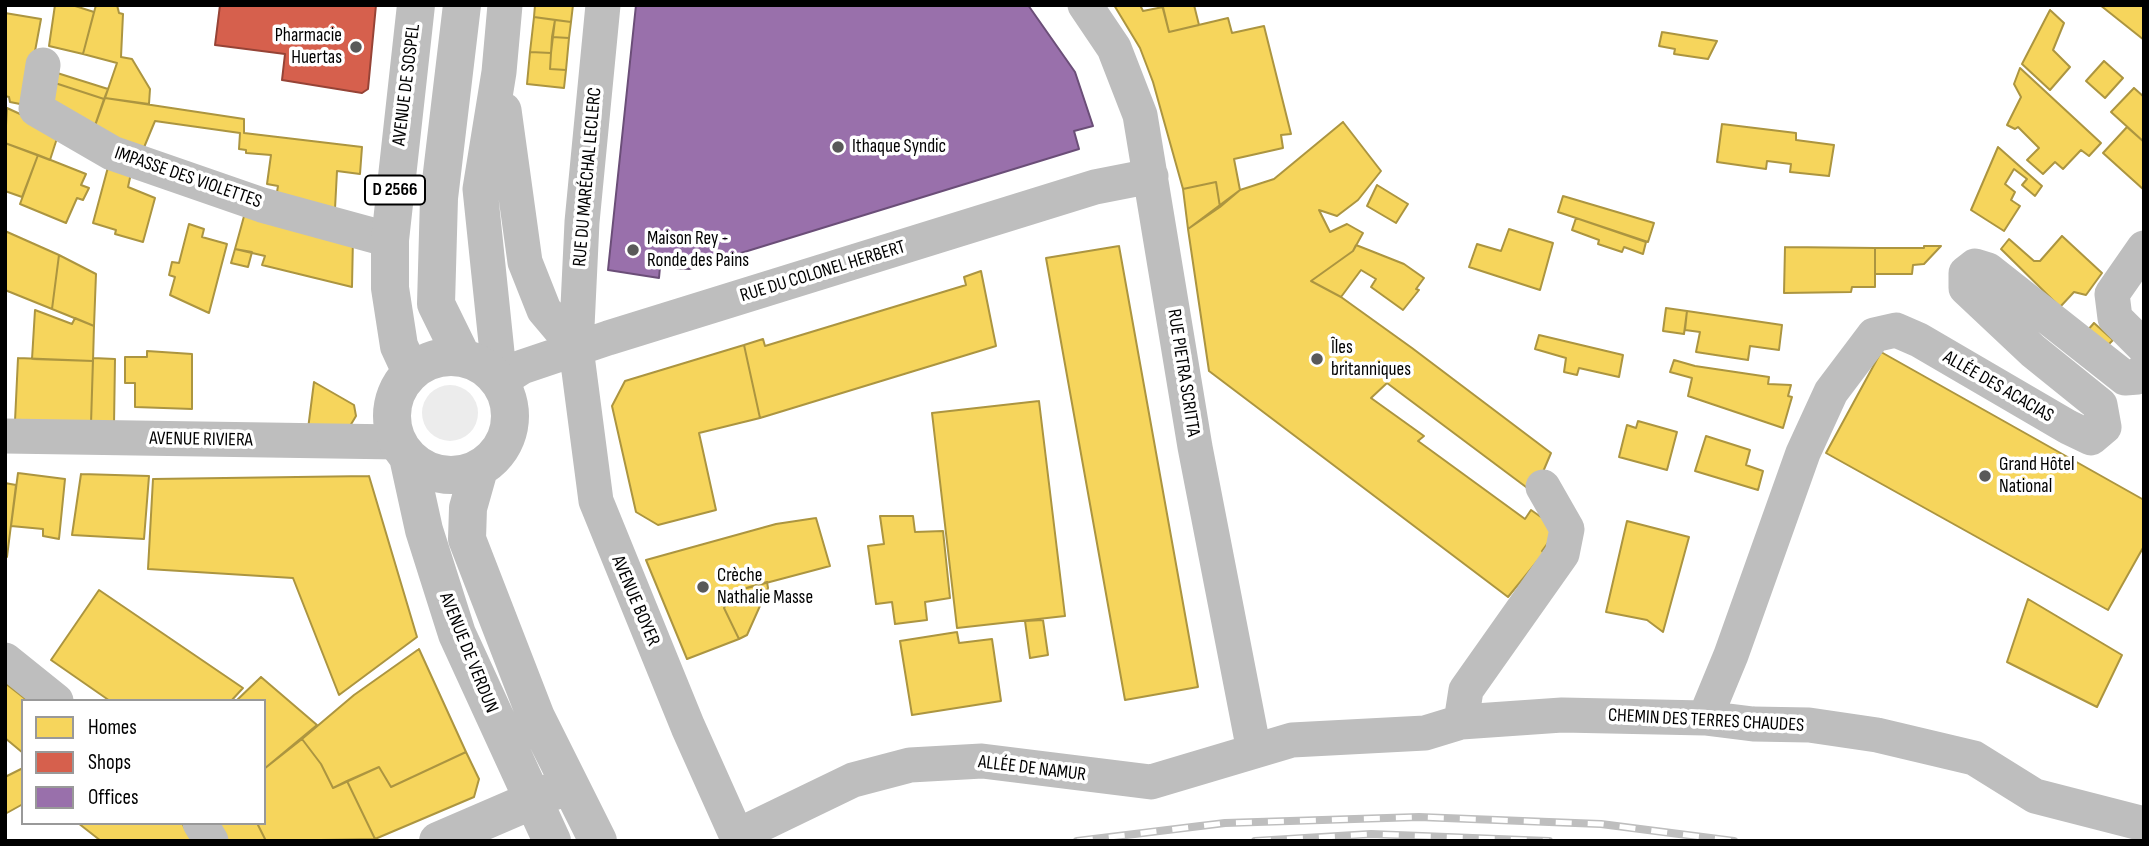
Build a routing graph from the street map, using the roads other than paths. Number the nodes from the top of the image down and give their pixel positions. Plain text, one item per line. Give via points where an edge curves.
1 (416, 5) edge
2 (462, 5) edge
3 (505, 5) edge
4 (603, 5) edge
5 (1086, 5) edge
6 (43, 65) dead end
7 (499, 72) junction
8 (1151, 176) junction
9 (390, 240) junction
10 (2144, 248) edge
11 (2144, 347) edge
12 (576, 348) junction
13 (462, 357) junction
14 (2144, 370) edge
15 (411, 372) junction
16 (500, 381) junction
17 (5, 436) edge
18 (403, 449) junction
19 (479, 469) junction
20 (1543, 487) dead end
21 (5, 660) edge
22 (54, 699) edge
23 (1705, 718) junction
24 (1461, 722) junction
25 (1254, 751) junction
26 (569, 784) junction
27 (532, 801) junction
28 (2144, 824) edge
29 (201, 825) edge
30 (738, 838) edge
31 (211, 841) edge
32 (438, 841) edge
33 (552, 841) edge
34 (598, 841) edge

1 - 9 main road, AVENUE DE SOSPEL / D 2566
2 - 13 main road, D 2566 via 439,198 436,304
3 - 7 street
4 - 12 street, RUE DU MARÉCHAL LECLERC via 582,222
5 - 8 street, RUE PIETRA SCRITTA via 1114,48 1140,115
6 - 9 street, IMPASSE DES VIOLETTES via 36,109 112,153 262,205
7 - 12 street via 525,262 544,310
7 - 16 street via 480,189
8 - 12 street, RUE DU COLONEL HERBERT via 1095,187
8 - 25 street, RUE PIETRA SCRITTA via 1195,447
9 - 15 main road, AVENUE DE SOSPEL / D 2566 via 390,288 399,346
10 - 11 street via 2112,294 2115,318
12 - 16 street, RUE DU COLONEL HERBERT
12 - 30 street, AVENUE BOYER via 596,501
13 - 15 main road via 426,362
13 - 16 main road via 477,362
14 - 23 street, ALLÉE DES ACACIAS via 2138,377 2125,378 1988,270 1975,266 1966,273 1966,288 2100,405 2104,427 2091,438 1919,340 1896,330 1874,335 1831,392 1803,453
15 - 18 main road via 393,404 392,422
16 - 19 main road via 509,400 511,420 495,457
17 - 18 street, AVENUE RIVIERA
18 - 19 main road via 423,469 441,475
18 - 27 main road, AVENUE DE VERDUN via 457,634
19 - 26 main road, AVENUE DE VERDUN via 472,488 467,539 536,717
20 - 24 street via 1567,529 1562,554 1466,690
21 - 22 street
23 - 24 street, CHEMIN DES TERRES CHAUDES via 1562,715
23 - 28 street, CHEMIN DES TERRES CHAUDES via 1877,735 1974,758 2035,796
24 - 25 street, CHEMIN DES TERRES CHAUDES via 1425,733 1292,740
25 - 30 street, ALLÉE DE NAMUR via 1151,782 982,761 910,765 853,780
26 - 27 main road
26 - 34 main road, AVENUE DE VERDUN
27 - 32 main road
27 - 33 main road, AVENUE DE VERDUN
29 - 31 street

